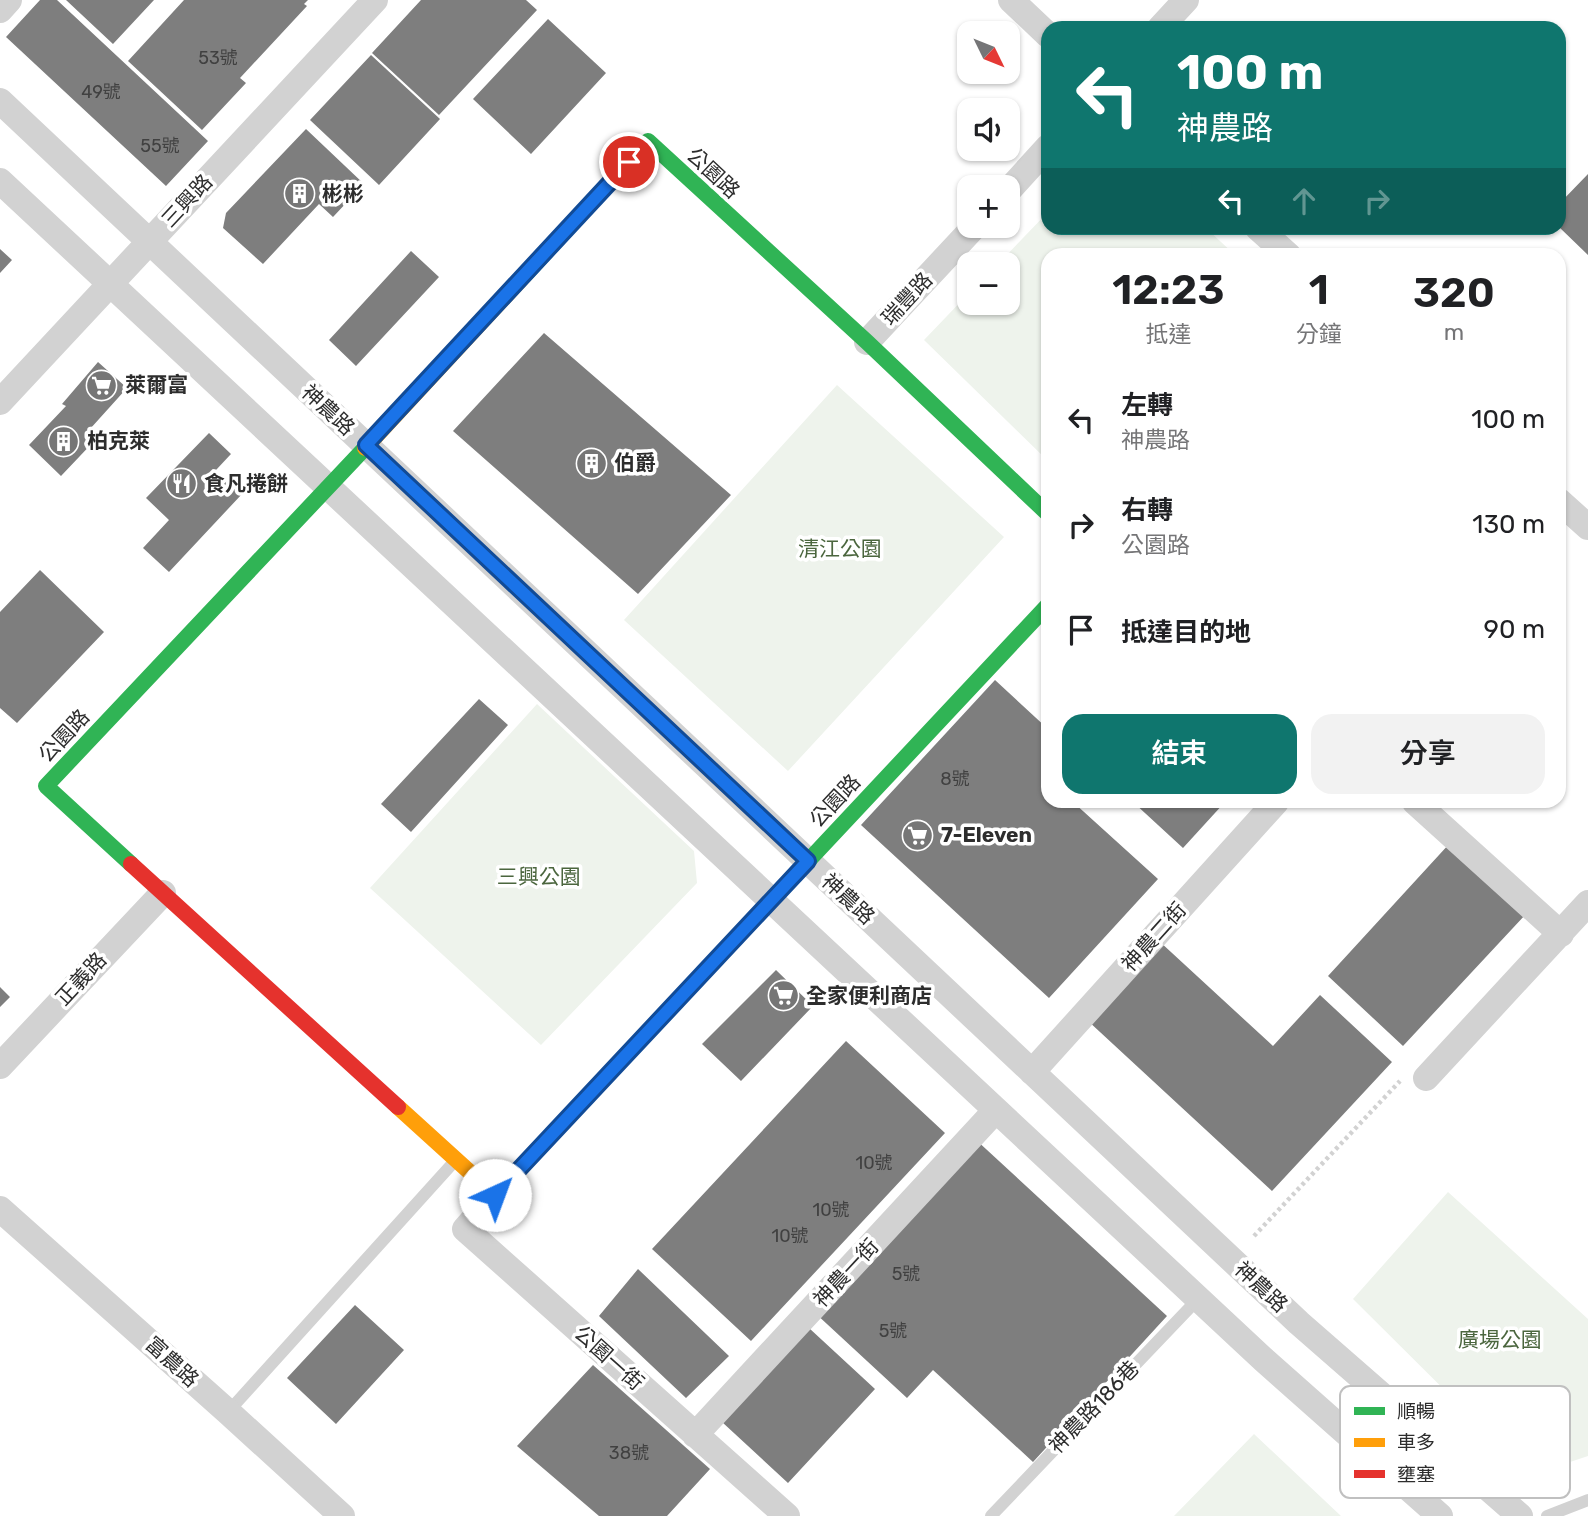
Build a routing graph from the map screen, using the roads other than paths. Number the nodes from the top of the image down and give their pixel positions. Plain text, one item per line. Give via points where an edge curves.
1 (9, 0) edge
2 (375, 0) edge
3 (1011, 0) edge
4 (1186, 0) edge
5 (0, 10) edge
6 (1166, 21) edge
7 (1041, 28) edge
8 (0, 101) edge
9 (1041, 155) edge
10 (1020, 178) edge
11 (0, 181) edge
12 (1266, 235) edge
13 (964, 238) edge
14 (149, 242) junction
15 (1280, 248) edge
16 (110, 284) junction
17 (867, 342) junction
18 (0, 402) edge
19 (366, 445) junction
20 (327, 486) junction
21 (1041, 507) edge
22 (1566, 507) edge
23 (1588, 527) edge
24 (1041, 613) edge
25 (1271, 808) edge
26 (1422, 808) edge
27 (808, 861) junction
28 (163, 893) junction
29 (771, 900) junction
30 (1588, 904) edge
31 (1560, 934) junction
32 (0, 1066) edge
33 (1032, 1072) junction
34 (1413, 1080) road end
35 (996, 1111) junction
36 (457, 1160) junction
37 (495, 1195) junction
38 (0, 1209) edge
39 (1198, 1299) junction
40 (1371, 1386) edge
41 (228, 1412) junction
42 (1340, 1427) edge
43 (695, 1436) junction
44 (1420, 1498) edge
45 (1499, 1498) edge
46 (1588, 1500) edge
47 (342, 1516) edge
48 (787, 1516) edge
49 (991, 1516) edge
50 (1440, 1516) edge
51 (1520, 1516) edge
52 (1547, 1516) edge

1 - 5 street
2 - 14 street, 三興路
3 - 7 street
4 - 6 street
8 - 14 street, 神農路
9 - 10 street
11 - 16 street
12 - 15 street
13 - 17 street, 瑞豐路
14 - 16 street, 三興路
14 - 19 street, 神農路
16 - 18 street, 三興路
16 - 20 street
17 - 19 street, 公園路 via 648,141
17 - 21 street, 公園路
19 - 20 street, 公園路
19 - 27 street, 神農路
20 - 28 street, 公園路 via 46,786
20 - 29 street
22 - 23 street
24 - 27 street, 公園路
25 - 33 street, 神農二街
26 - 31 street
27 - 29 street, 公園路
27 - 33 street, 神農路
28 - 32 street, 正義路
28 - 36 street, 公園路
29 - 35 street
29 - 37 street, 公園路
30 - 31 street
31 - 34 street
33 - 40 street, 神農路
35 - 39 street
35 - 43 street, 神農一街
36 - 37 street, 公園路
36 - 41 lane
37 - 43 street, 公園一街 via 465,1229
38 - 41 street, 富農路
39 - 42 street
39 - 49 lane, 神農路186巷
41 - 47 street, 富農路
43 - 48 street, 公園一街
44 - 50 street
45 - 51 street, 神農路
46 - 52 lane

